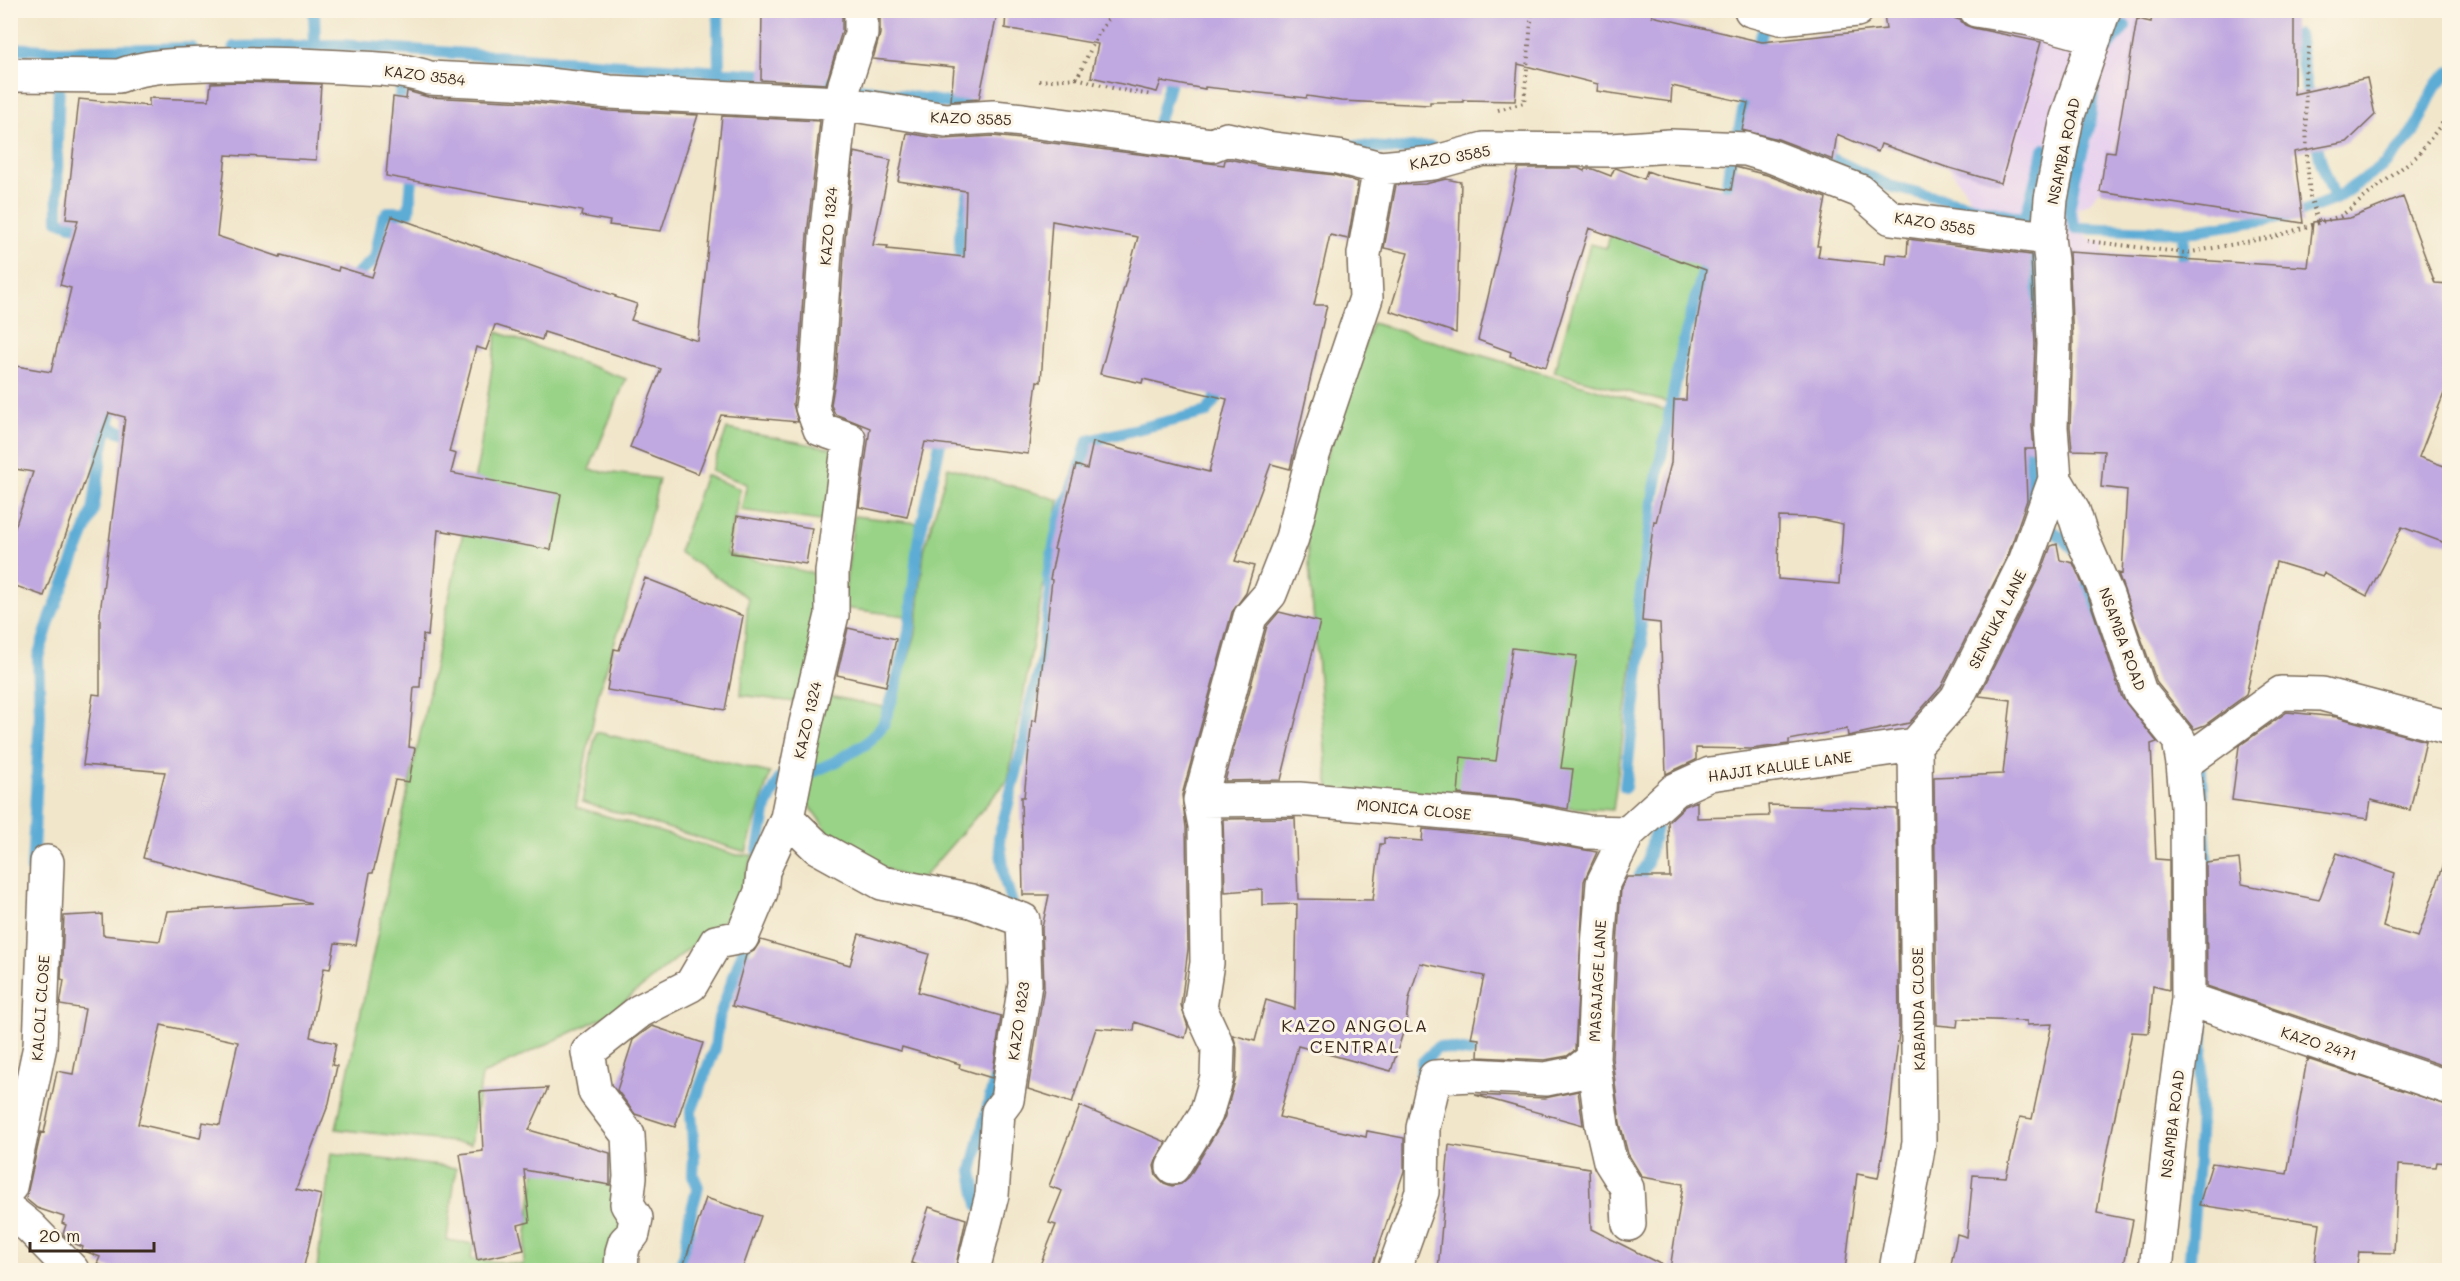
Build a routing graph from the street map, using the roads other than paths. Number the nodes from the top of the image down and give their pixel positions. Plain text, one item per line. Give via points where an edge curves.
1 (861, 10) edge
2 (1857, 10) edge
3 (1976, 10) edge
4 (1762, 13) edge
5 (2099, 24) edge
6 (10, 75) edge
7 (843, 94) junction
8 (1380, 168) junction
9 (2048, 238) junction
10 (2055, 478) junction
11 (2450, 728) edge
12 (1915, 745) junction
13 (2183, 764) junction
14 (1200, 800) junction
15 (787, 818) junction
16 (1628, 832) junction
17 (47, 862) dead end
18 (2188, 999) junction
19 (1593, 1059) junction
20 (2450, 1088) edge
21 (1173, 1167) dead end
22 (10, 1186) edge
23 (10, 1211) edge
24 (1629, 1224) dead end
25 (72, 1270) edge
26 (621, 1270) edge
27 (973, 1270) edge
28 (1394, 1270) edge
29 (1896, 1270) edge
30 (2156, 1270) edge

1 - 7 street via 861,34
2 - 4 street
3 - 5 street
5 - 9 street, NSAMBA ROAD via 2067,118 2051,199
6 - 7 street, KAZO 3584 via 119,76 134,70 177,65 276,62 610,92
7 - 8 street, KAZO 3585 via 946,120 993,117 1212,145 1227,139
7 - 15 street, KAZO 1324 via 812,406 820,429 849,439 832,572 832,615
8 - 9 street, KAZO 3585 via 1433,163 1484,149 1746,149 1860,191 1891,218
8 - 14 street via 1364,254 1366,297 1313,455 1292,538 1270,594 1250,617
9 - 10 street, NSAMBA ROAD
10 - 12 street, SENFUKA LANE via 2025,562 1962,689
10 - 13 street, NSAMBA ROAD via 2073,510 2107,595 2140,692 2179,740
11 - 13 street via 2322,694 2282,693
12 - 16 street, HAJJI KALULE LANE via 1710,774 1675,790
12 - 29 street, KABANDA CLOSE via 1919,1143
13 - 18 street, NSAMBA ROAD via 2187,806
14 - 16 street, MONICA CLOSE via 1299,799 1513,818 1588,832
14 - 21 street via 1205,826 1207,963 1200,1008 1218,1047 1218,1077 1206,1114
15 - 26 street, KAZO 1324 via 763,871 761,892 742,937 716,942 691,985 640,1011 588,1052 595,1092 628,1135 627,1204 636,1218 633,1234 622,1252
15 - 27 street, KAZO 1823 via 817,847 882,883 971,901 1023,920 1025,984 1007,1100 998,1112 992,1195
16 - 19 street, MASAJAGE LANE via 1603,883
17 - 22 street, KALOLI CLOSE via 40,1046
18 - 20 street, KAZO 2471
18 - 30 street, NSAMBA ROAD
19 - 24 street via 1602,1126 1610,1161 1626,1188
19 - 28 street, MASAJAGE LANE via 1575,1073 1546,1079 1435,1077 1423,1128 1422,1192
23 - 25 street

